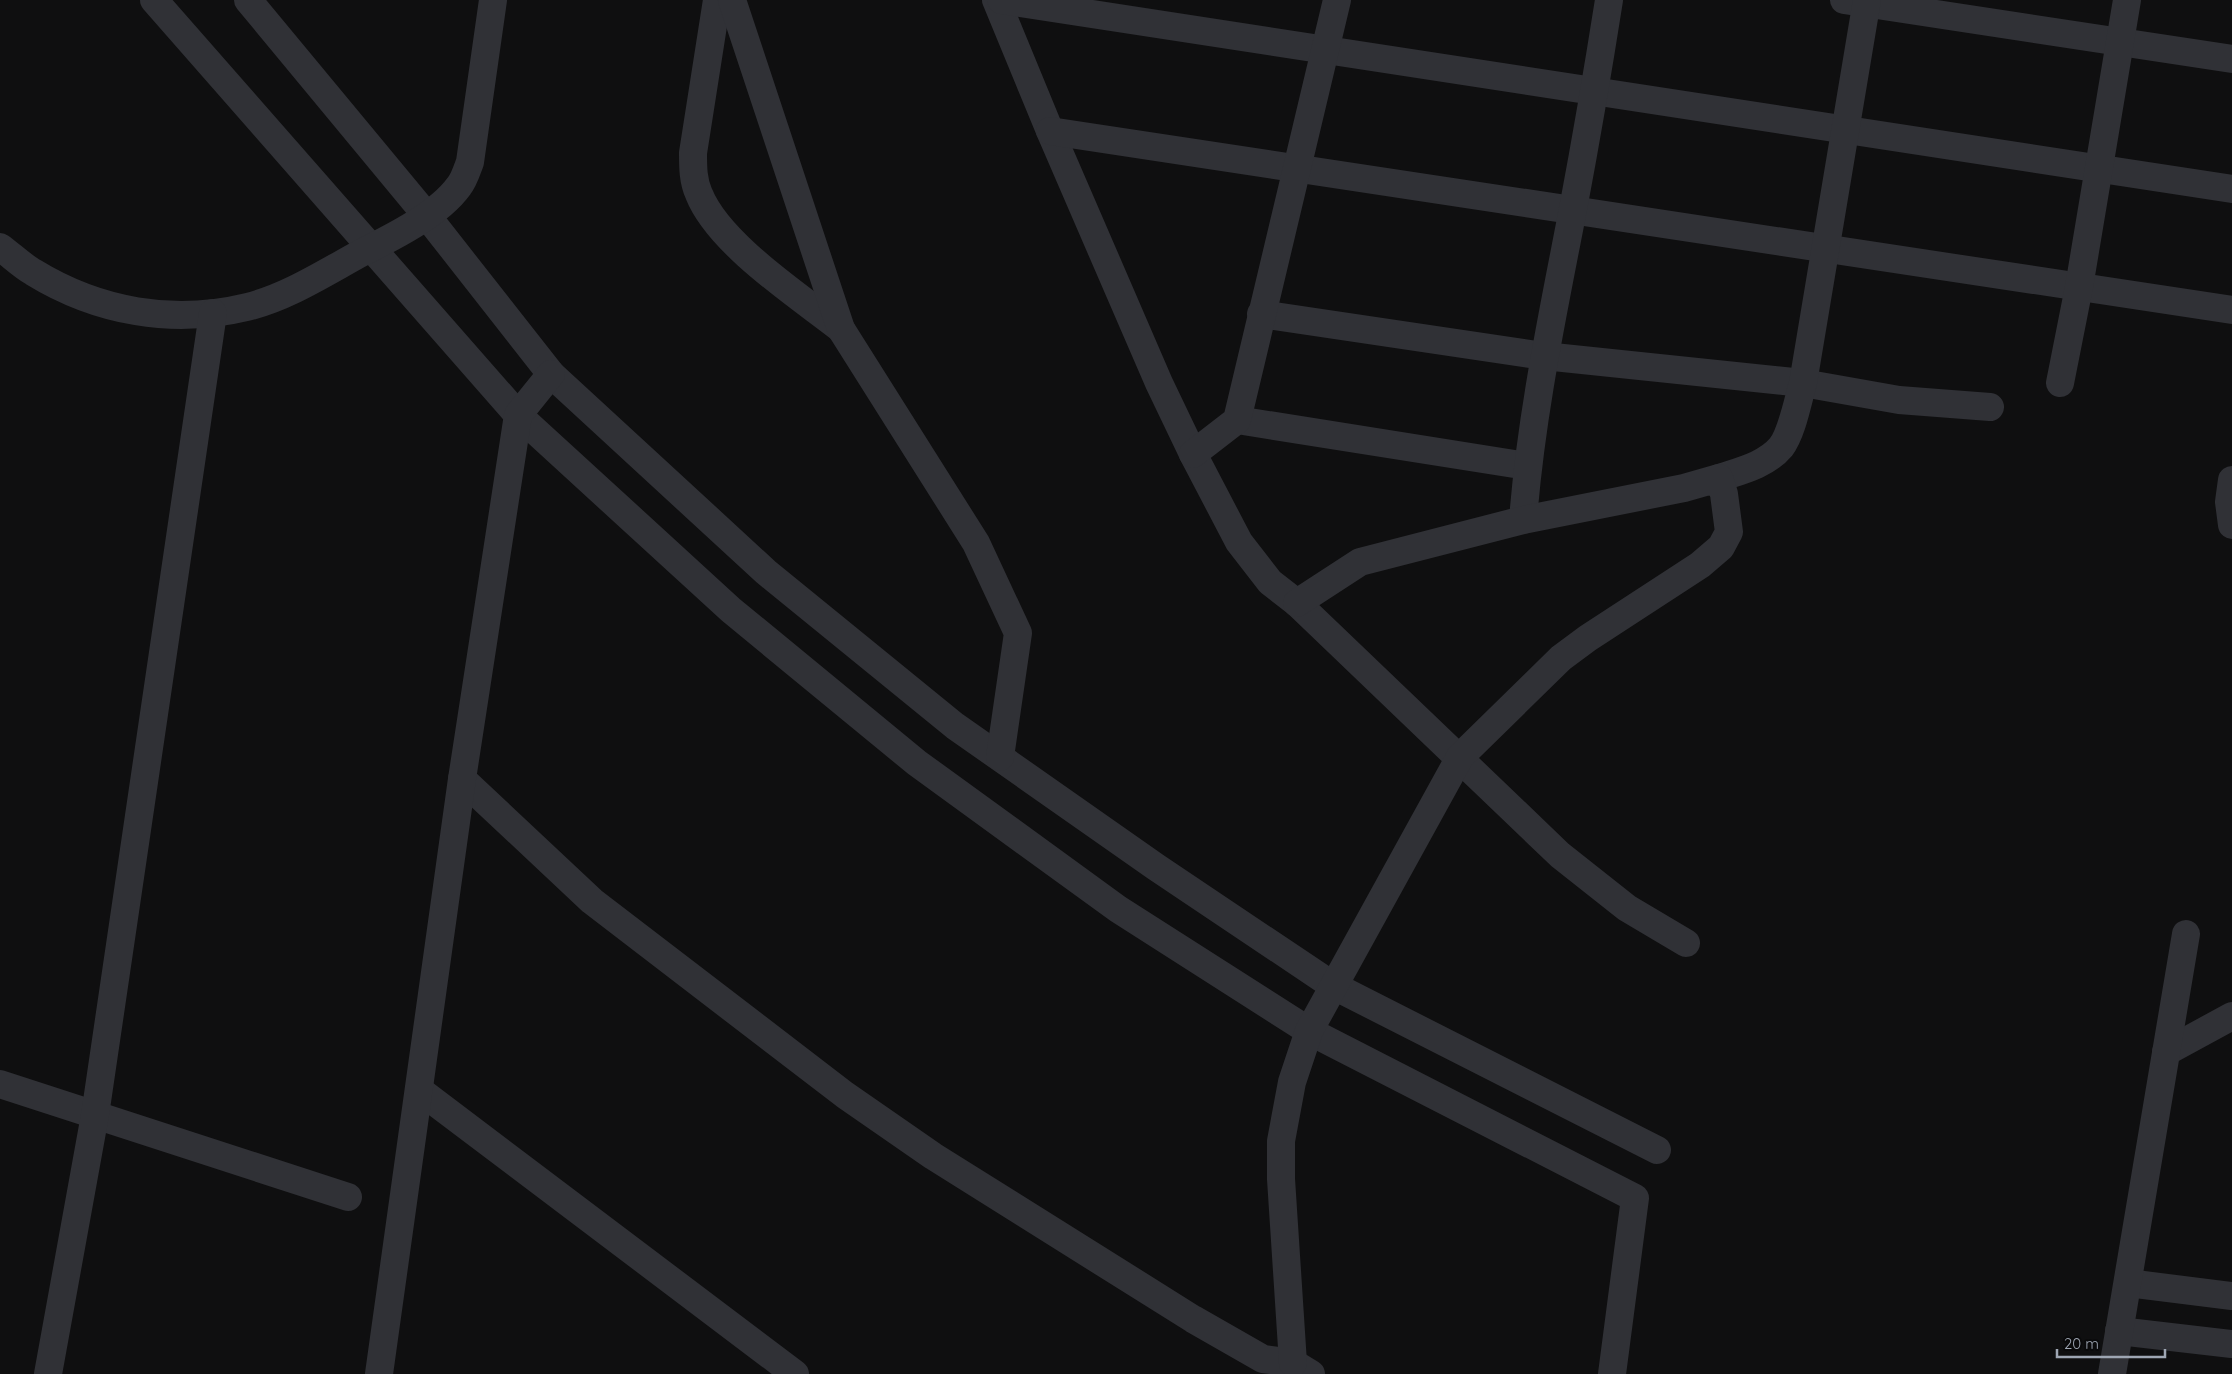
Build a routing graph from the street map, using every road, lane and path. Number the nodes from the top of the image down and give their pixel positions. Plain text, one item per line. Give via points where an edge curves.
1 (154, 0) edge
2 (248, 0) edge
3 (493, 0) edge
4 (717, 0) edge
5 (732, 0) edge
6 (996, 0) edge
7 (1001, 0) edge
8 (1338, 0) edge
9 (1609, 0) edge
10 (2127, 0) edge
11 (1859, 1) edge
12 (2120, 42) junction
13 (1326, 50) junction
14 (2232, 59) edge
15 (1594, 91) junction
16 (1845, 130) junction
17 (1050, 131) junction
18 (1296, 168) junction
19 (2099, 168) junction
20 (2232, 189) edge
21 (1573, 210) junction
22 (427, 216) junction
23 (0, 247) edge
24 (370, 248) junction
25 (1825, 248) junction
26 (2079, 287) junction
27 (2232, 310) edge
28 (213, 313) junction
29 (1261, 314) junction
30 (841, 329) junction
31 (1544, 356) junction
32 (551, 374) junction
33 (1803, 383) junction
34 (2060, 383) dead end
35 (1990, 407) dead end
36 (518, 415) junction
37 (1237, 420) junction
38 (1193, 454) junction
39 (1527, 466) junction
40 (1719, 478) junction
41 (2232, 480) edge
42 (1523, 520) junction
43 (2231, 521) edge
44 (1297, 603) junction
45 (1000, 757) junction
46 (1460, 757) junction
47 (462, 779) junction
48 (2186, 934) dead end
49 (1686, 943) dead end
50 (1332, 985) junction
51 (2232, 1016) edge
52 (1308, 1031) junction
53 (2166, 1052) junction
54 (0, 1084) edge
55 (419, 1090) junction
56 (95, 1115) junction
57 (1656, 1150) dead end
58 (348, 1197) dead end
59 (2128, 1283) junction
60 (2232, 1296) edge
61 (2119, 1331) junction
62 (2232, 1344) edge
63 (1258, 1367) edge
64 (1302, 1369) edge
65 (48, 1374) edge
66 (379, 1374) edge
67 (795, 1374) edge
68 (1612, 1374) edge
69 (2112, 1374) edge

1 - 24 street
2 - 22 street
3 - 22 street via 470,162 459,187
4 - 30 street via 693,153 693,173 699,194 714,221 748,255
5 - 30 street
6 - 17 street
7 - 13 street
8 - 13 street
9 - 15 street
10 - 12 street
11 - 12 street
11 - 16 street
12 - 14 street
12 - 19 street
13 - 15 street
13 - 18 street
15 - 16 street
15 - 21 street
16 - 19 street
16 - 25 street
17 - 18 street
17 - 38 street
18 - 21 street
18 - 29 street
19 - 20 street
19 - 26 street
21 - 25 street
21 - 31 street
22 - 24 street
22 - 32 street
23 - 28 street via 32,272 71,293 114,308 158,315
24 - 28 street via 290,291 248,307
24 - 36 street
25 - 26 street
25 - 33 street
26 - 27 street
26 - 34 street
28 - 56 street
29 - 31 street
29 - 37 street
30 - 45 street via 976,543 1018,633
31 - 33 street
31 - 39 street
32 - 36 street
32 - 45 street via 766,572 955,726
33 - 35 street via 1899,400
33 - 40 street via 1781,447 1758,464
36 - 47 street
36 - 52 street via 731,610 916,763 1118,910
37 - 38 street
37 - 39 street
38 - 44 street via 1239,542 1270,582
39 - 42 street
40 - 42 street
40 - 46 street via 1729,532 1721,547 1700,565 1562,658
41 - 43 street
42 - 44 street via 1360,562
44 - 46 street
45 - 50 street
46 - 49 street via 1560,856 1627,908
46 - 50 street
47 - 55 street
47 - 63 street via 592,901 845,1095 950,1167 1193,1320
48 - 53 street
50 - 52 street
50 - 57 street
51 - 53 street
52 - 64 street via 1292,1082 1281,1142 1281,1179
52 - 68 street via 1635,1198
53 - 59 street
54 - 56 street
55 - 66 street
55 - 67 street
56 - 58 street
56 - 65 street
59 - 60 street
59 - 61 street
61 - 62 street
61 - 69 street
63 - 64 street

